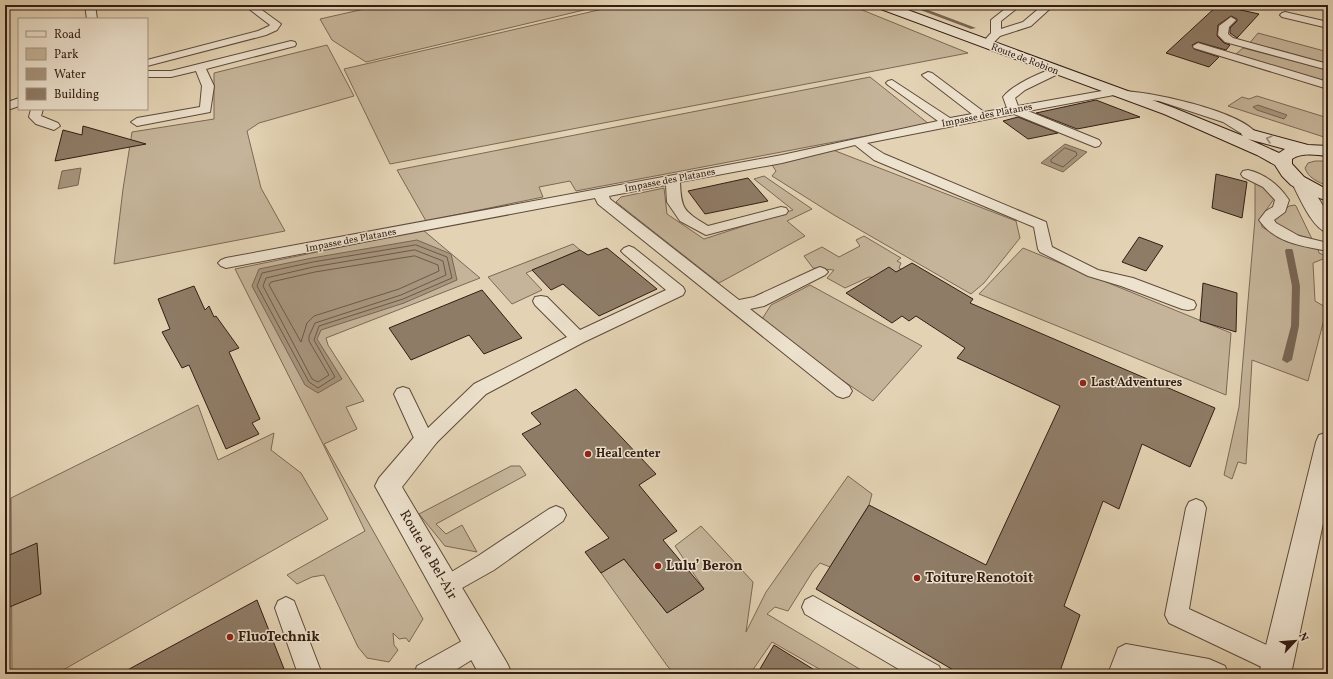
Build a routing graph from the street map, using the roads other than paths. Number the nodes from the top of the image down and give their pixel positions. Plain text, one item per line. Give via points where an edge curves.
1 (90, 5) edge
2 (249, 5) edge
3 (882, 5) edge
4 (1016, 5) edge
5 (1049, 5) edge
6 (1285, 15) dead end
7 (92, 18) edge
8 (1231, 20) dead end
9 (1328, 26) edge
10 (996, 34) junction
11 (291, 44) dead end
12 (986, 44) junction
13 (1198, 46) dead end
14 (148, 63) edge
15 (200, 67) junction
16 (1328, 68) edge
17 (1056, 71) junction
18 (148, 74) edge
19 (928, 75) dead end
20 (892, 83) dead end
21 (1328, 86) edge
22 (1116, 93) junction
23 (18, 102) edge
24 (5, 107) edge
25 (1013, 109) junction
26 (37, 110) edge
27 (1168, 111) junction
28 (982, 116) junction
29 (137, 122) dead end
30 (949, 123) junction
31 (54, 126) dead end
32 (1251, 134) junction
33 (857, 140) junction
34 (1095, 143) dead end
35 (1307, 150) junction
36 (1328, 151) edge
37 (1282, 162) junction
38 (1248, 174) dead end
39 (673, 179) junction
40 (1302, 185) junction
41 (600, 193) junction
42 (1328, 196) edge
43 (781, 211) dead end
44 (1328, 226) edge
45 (1328, 247) edge
46 (629, 251) dead end
47 (226, 264) dead end
48 (820, 272) dead end
49 (541, 301) dead end
50 (1188, 305) dead end
51 (736, 306) junction
52 (578, 338) junction
53 (844, 391) dead end
54 (403, 394) dead end
55 (425, 442) junction
56 (1328, 442) edge
57 (1196, 508) dead end
58 (556, 515) dead end
59 (446, 587) junction
60 (813, 607) dead end
61 (286, 608) dead end
62 (478, 643) junction
63 (1276, 668) edge
64 (310, 674) edge
65 (426, 674) edge
66 (496, 674) edge
67 (930, 674) edge
68 (1120, 674) edge
69 (1216, 674) edge

1 - 7 lane
2 - 14 lane via 276,24 273,28
3 - 12 main road, Route de Robion
4 - 10 lane via 996,20
5 - 10 lane via 1027,24
6 - 9 lane
8 - 16 lane via 1224,26 1223,35 1229,40
10 - 12 lane
11 - 15 lane
12 - 17 main road, Route de Robion
13 - 21 lane
15 - 18 lane via 172,74
15 - 29 lane via 208,86 206,109
17 - 22 main road, Route de Robion
17 - 25 lane via 1021,88 1009,97
19 - 28 lane
20 - 30 lane
22 - 25 lane, Impasse des Platanes
22 - 27 main road, Route de Robion
22 - 32 lane, Impasse des Platanes via 1160,98 1226,119
23 - 24 lane
25 - 28 lane, Impasse des Platanes
25 - 34 lane
26 - 31 lane via 35,117
27 - 32 main road, Route de Robion
27 - 37 main road, Route de Robion via 1263,151
28 - 30 lane, Impasse des Platanes
30 - 33 lane, Impasse des Platanes
35 -> 32 main road, Route de Robion
33 - 39 lane, Impasse des Platanes via 782,158
33 - 50 lane via 879,157 1042,225 1046,249 1093,273 1126,282
35 - 36 main road
35 - 37 main road via 1294,152 1286,156
37 - 40 main road via 1287,173
38 - 45 lane via 1278,192 1282,200 1280,209 1266,220 1269,225 1288,237
39 - 41 lane, Impasse des Platanes
39 - 43 lane via 674,202 685,218 706,230
40 - 42 main road
40 - 44 main road via 1316,211
41 - 47 lane, Impasse des Platanes
41 - 51 lane via 603,201
46 - 52 lane via 677,291
48 - 51 lane via 758,302
49 - 52 lane
51 - 53 lane
52 - 55 lane via 480,389
54 - 55 lane
55 - 59 main road, Route de Bel-Air via 388,486
56 - 63 main road
57 - 63 lane via 1177,615
58 - 59 lane
59 - 62 main road, Route de Bel-Air
60 - 67 lane
61 - 64 lane
62 - 65 lane
62 - 66 main road, Route de Bel-Air
68 - 69 lane via 1126,656

